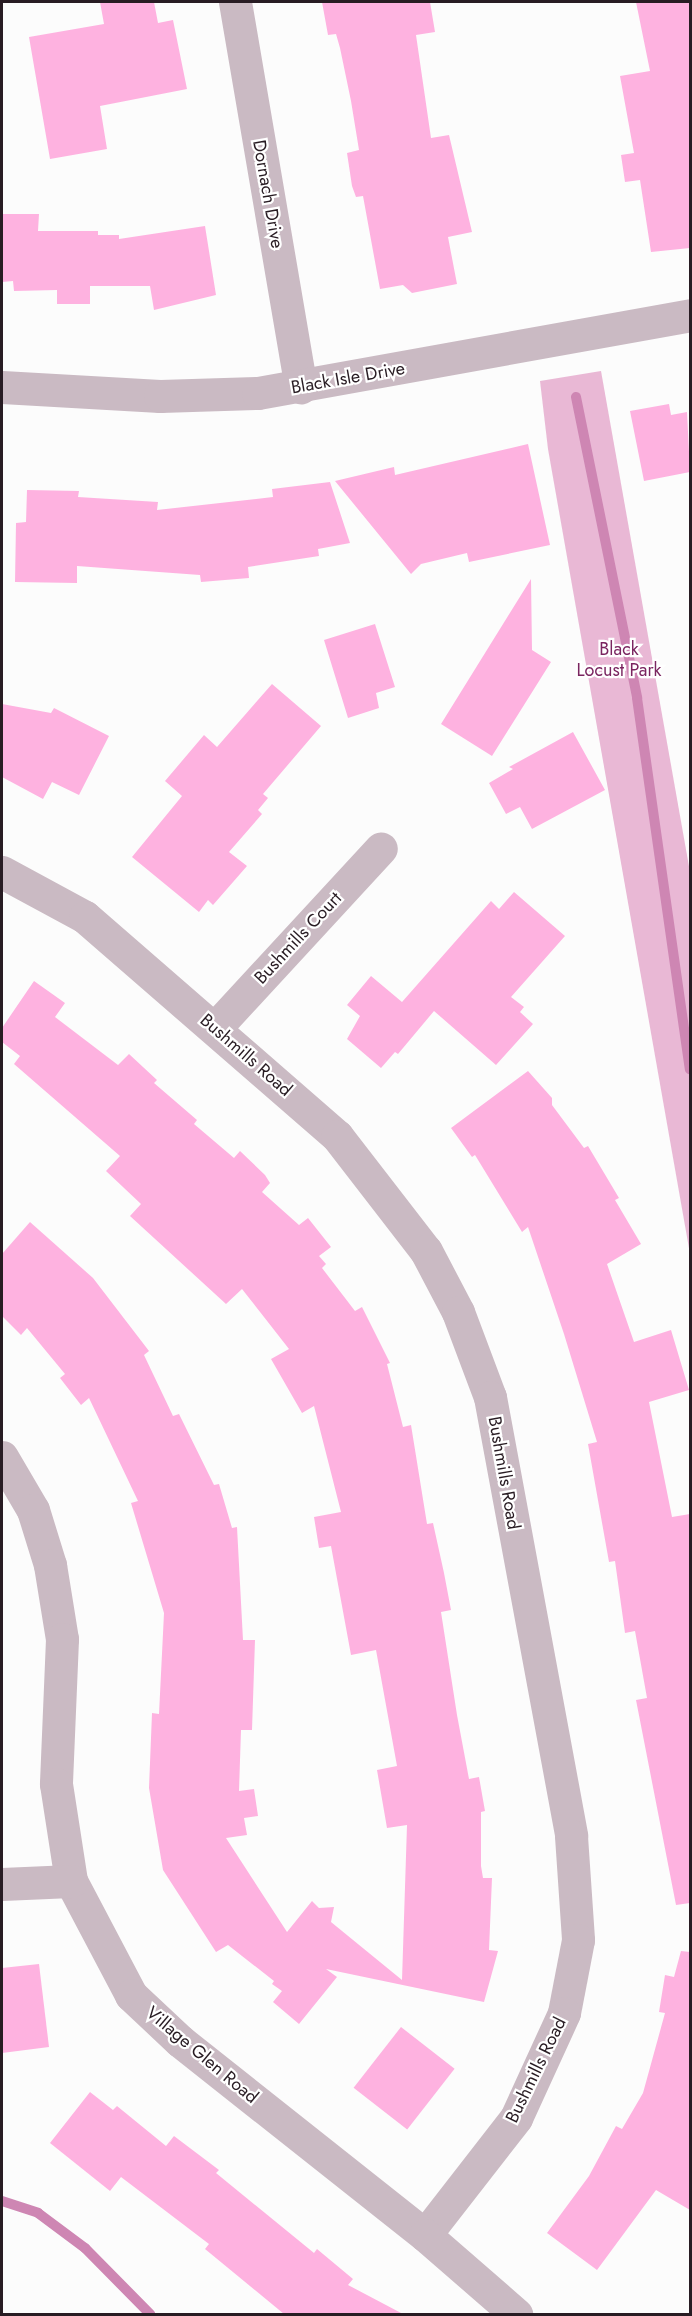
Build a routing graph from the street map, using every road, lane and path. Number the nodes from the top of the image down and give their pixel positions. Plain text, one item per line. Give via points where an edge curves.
1 (235, 2) edge
2 (690, 315) edge
3 (2, 387) edge
4 (301, 387) junction
5 (381, 848) dead end
6 (2, 872) edge
7 (216, 1027) junction
8 (2, 1457) edge
9 (71, 1881) junction
10 (2, 1884) edge
11 (425, 2235) junction
12 (516, 2314) edge

1 - 4 street, Dornach Drive
2 - 4 street, Black Isle Drive
3 - 4 street, Black Isle Drive via 160,396 258,393
5 - 7 street, Bushmills Court
6 - 7 street, Bushmills Road via 85,917
7 - 11 street, Bushmills Road via 338,1136 426,1251 458,1312 490,1397 571,1836 578,1940 564,2013 516,2118
8 - 9 street, Village Glen Road via 33,1510 50,1565 62,1639 56,1784
9 - 10 street
9 - 11 street, Village Glen Road via 131,1995 180,2041
11 - 12 street, Village Glen Road

